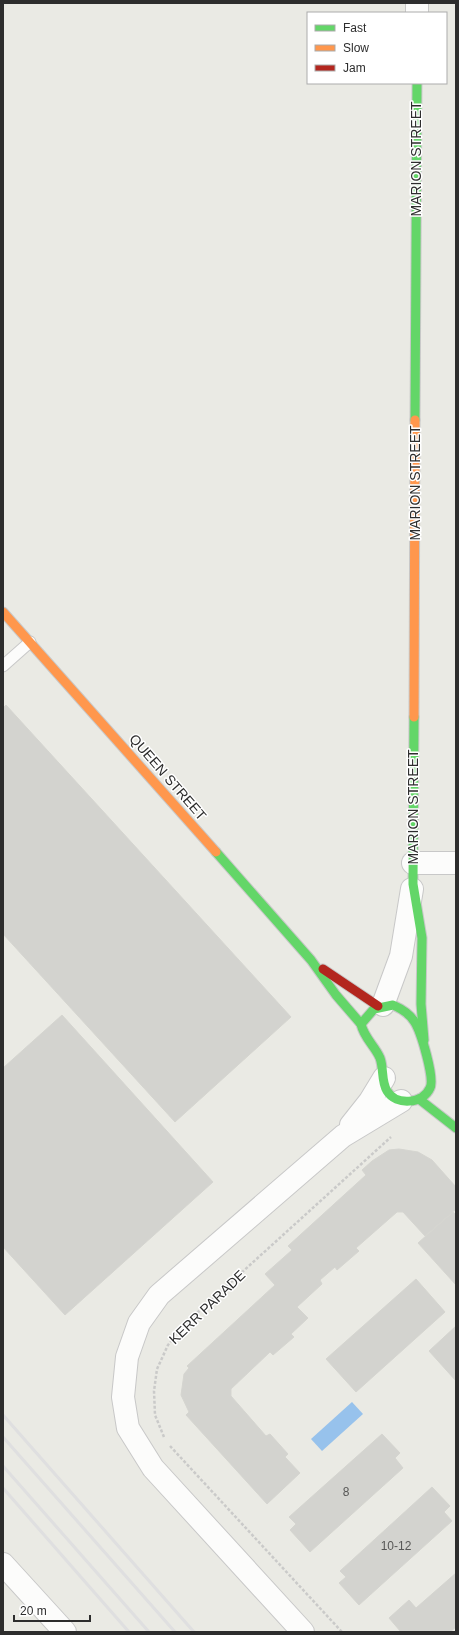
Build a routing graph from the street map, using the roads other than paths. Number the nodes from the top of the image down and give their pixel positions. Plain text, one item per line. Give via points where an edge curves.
1 (417, 84) edge
2 (3, 612) edge
3 (30, 642) junction
4 (3, 666) edge
5 (456, 863) edge
6 (413, 873) junction
7 (311, 960) junction
8 (380, 1006) junction
9 (361, 1024) junction
10 (424, 1040) junction
11 (384, 1078) junction
12 (432, 1084) junction
13 (440, 1095) dead end
14 (410, 1100) junction
15 (456, 1128) edge
16 (343, 1136) junction
17 (3, 1564) edge
18 (65, 1632) edge
19 (303, 1632) edge

1 - 6 street, MARION STREET
2 - 3 street, QUEEN STREET
3 - 4 lane
3 - 7 street, QUEEN STREET
5 - 6 street
6 - 8 street, MARION STREET via 401,956
6 - 10 street, MARION STREET via 422,938 421,1004
7 - 8 street, QUEEN STREET
7 - 9 street, QUEEN STREET via 336,996
8 - 9 street via 366,1014
8 - 10 street, QUEEN STREET via 393,1006 409,1014
9 - 11 street via 365,1039 380,1057
10 - 12 street
11 - 14 street via 385,1088 390,1096
11 - 16 street
12 - 13 street
12 - 14 street via 426,1093
14 - 15 street
14 - 16 street
16 - 19 street via 159,1295 140,1324 127,1357 123,1397 128,1428 153,1468
17 - 18 street

